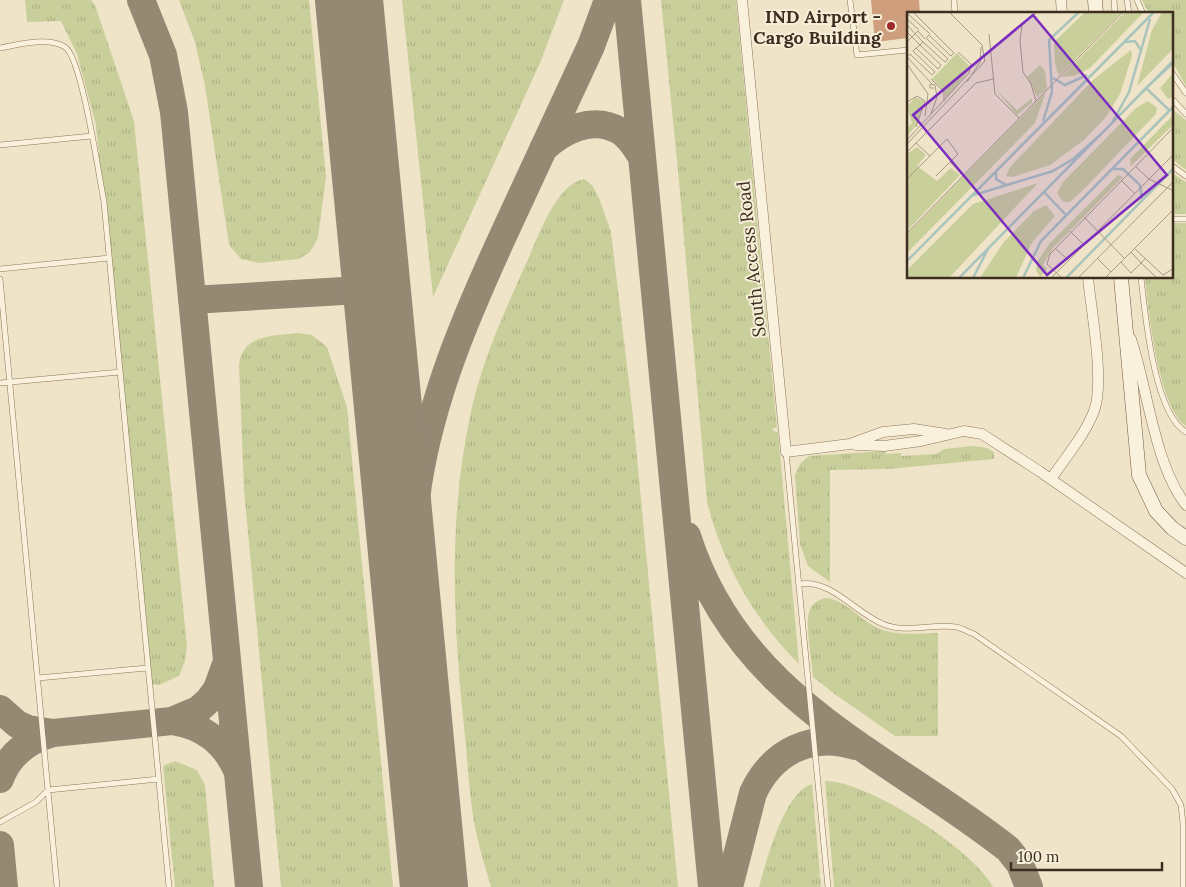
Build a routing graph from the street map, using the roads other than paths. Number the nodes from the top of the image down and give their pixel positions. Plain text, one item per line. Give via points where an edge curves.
1 (742, 0) edge
2 (850, 0) edge
3 (1137, 0) edge
4 (1142, 12) edge
5 (0, 48) edge
6 (907, 50) edge
7 (1174, 76) edge
8 (1186, 93) edge
9 (1174, 101) edge
10 (1186, 114) edge
11 (92, 136) junction
12 (0, 145) edge
13 (1174, 167) edge
14 (1186, 176) edge
15 (109, 258) junction
16 (0, 269) edge
17 (0, 279) edge
18 (1088, 279) edge
19 (1121, 279) edge
20 (1142, 279) edge
21 (1126, 326) junction
22 (120, 372) junction
23 (10, 382) junction
24 (0, 383) edge
25 (1186, 432) edge
26 (786, 452) junction
27 (1051, 479) junction
28 (1186, 505) edge
29 (1183, 536) edge
30 (1186, 574) edge
31 (799, 584) junction
32 (147, 668) junction
33 (38, 678) junction
34 (159, 779) junction
35 (48, 790) junction
36 (0, 822) edge
37 (57, 887) edge
38 (169, 887) edge
39 (828, 887) edge
40 (1183, 887) edge

1 - 26 street, South Access Road
2 - 6 lane via 857,55
3 - 4 lane
5 - 11 lane via 51,43 65,47 72,56 79,78
7 - 8 lane
9 - 10 lane
11 - 12 lane
11 - 15 lane
13 - 14 lane
15 - 16 lane
15 - 22 lane
17 - 23 lane
18 - 27 street via 1098,378 1097,401 1089,421
19 - 21 street
20 - 25 lane via 1148,335 1163,398 1175,423
21 - 28 street via 1164,460 1174,488
21 - 29 street via 1139,476 1156,511
22 - 23 lane
22 - 32 lane
23 - 24 lane
23 - 33 lane
26 - 27 street via 850,444 884,446 964,431 982,434
26 - 31 lane
27 - 30 street
31 - 39 lane
31 - 40 lane via 809,582 836,593 871,618 892,627 957,627 974,634 1121,736 1172,789 1181,805
32 - 33 lane
32 - 34 lane
33 - 35 lane
34 - 35 lane
34 - 38 lane
35 - 36 lane via 36,802
35 - 37 lane

